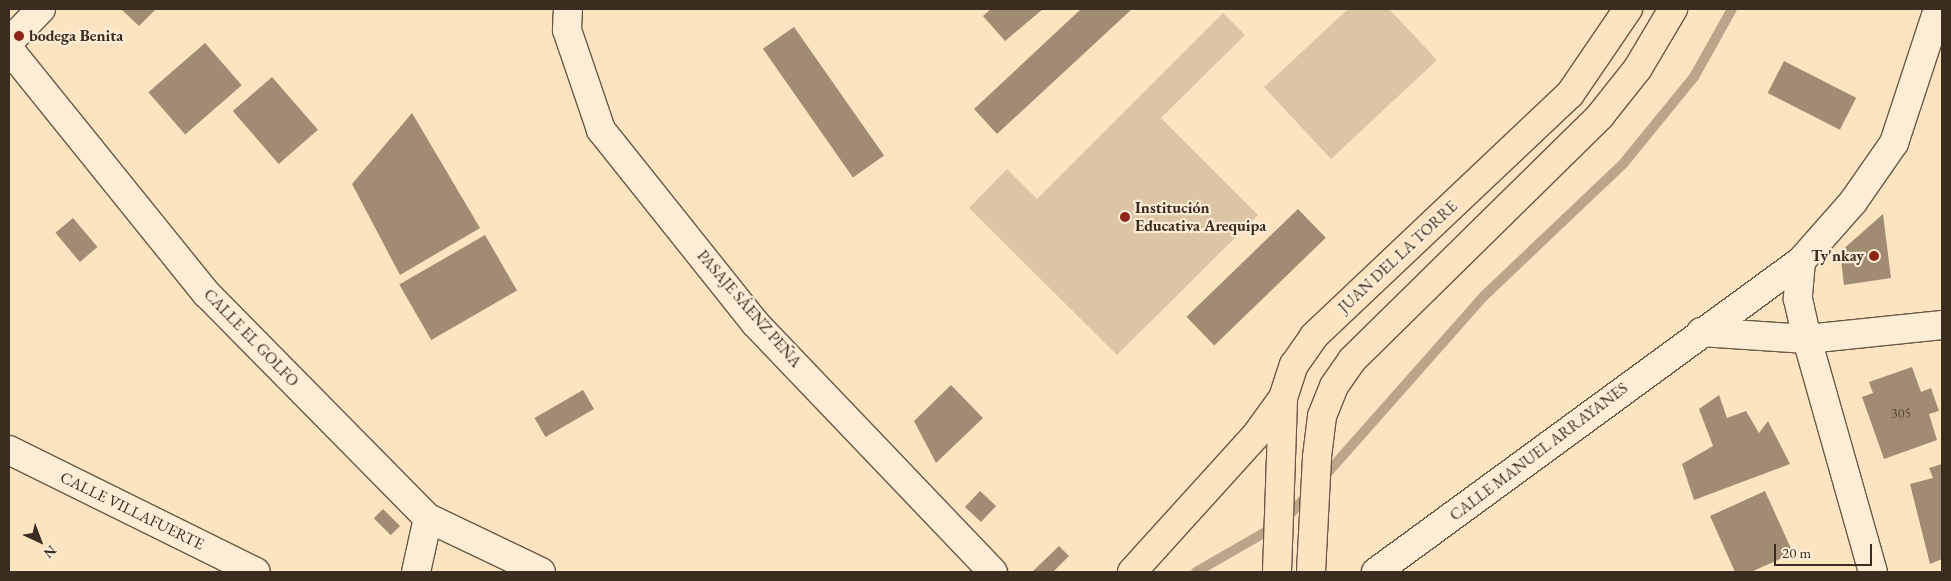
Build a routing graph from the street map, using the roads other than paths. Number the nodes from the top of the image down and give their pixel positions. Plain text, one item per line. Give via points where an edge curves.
1 (41, 9) edge
2 (568, 9) edge
3 (1628, 9) edge
4 (1673, 9) edge
5 (1938, 9) edge
6 (9, 42) edge
7 (9, 49) edge
8 (1801, 261) junction
9 (1942, 325) edge
10 (1702, 332) junction
11 (1807, 339) junction
12 (1283, 398) junction
13 (9, 450) edge
14 (428, 518) junction
15 (1277, 562) edge
16 (256, 572) edge
17 (416, 572) edge
18 (541, 572) edge
19 (993, 572) edge
20 (1132, 572) edge
21 (1311, 572) edge
22 (1376, 572) edge
23 (1873, 572) edge

1 - 6 street
2 - 19 street, PASAJE SÁENZ PEÑA via 567,30 601,130 755,323
3 - 12 main road, JUAN DEL LA TORRE via 1570,94 1314,336 1294,365
4 - 21 main road via 1638,68 1600,116 1352,360 1334,386 1322,416
5 - 8 street, CALLE MANUEL ARRAYANES via 1894,143 1853,202
7 - 14 street, CALLE EL GOLFO via 207,294
8 - 10 street, CALLE MANUEL ARRAYANES
8 - 11 street via 1798,299
9 - 11 street
10 - 11 street
10 - 22 street, CALLE MANUEL ARRAYANES
11 - 23 street
12 - 15 main road, JUAN DEL LA TORRE
12 - 20 main road via 1257,434
13 - 16 street, CALLE VILLAFUERTE
14 - 17 street
14 - 18 street, CALLE EL GOLFO

